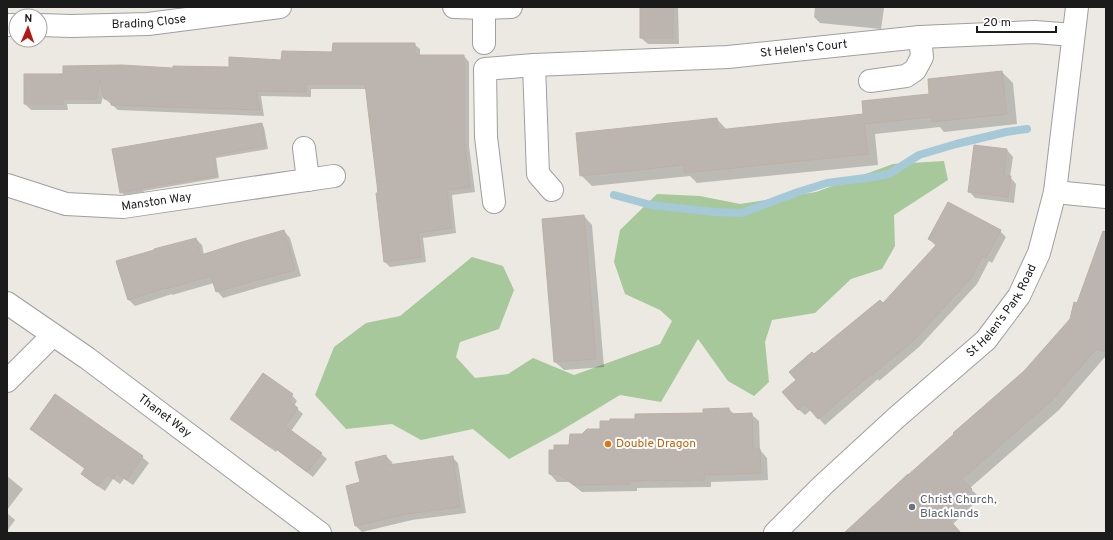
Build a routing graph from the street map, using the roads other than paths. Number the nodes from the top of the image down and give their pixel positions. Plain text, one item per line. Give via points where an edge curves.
1 (280, 7) edge
2 (454, 7) edge
3 (511, 7) edge
4 (1077, 7) edge
5 (484, 8) junction
6 (48, 25) edge
7 (1073, 35) junction
8 (920, 37) junction
9 (484, 43) dead end
10 (534, 65) junction
11 (870, 80) dead end
12 (304, 148) dead end
13 (334, 176) dead end
14 (308, 180) junction
15 (7, 186) edge
16 (552, 190) dead end
17 (1055, 192) junction
18 (1106, 197) edge
19 (494, 202) dead end
20 (7, 303) edge
21 (53, 335) junction
22 (7, 381) edge
23 (320, 533) edge
24 (775, 533) edge

1 - 6 street, Brading Close via 148,24
2 - 5 street
3 - 5 street
4 - 7 street, St Helen's Park Road
5 - 9 street
7 - 8 street, St Helen's Court via 1035,32
7 - 17 street, St Helen's Park Road
8 - 10 street, St Helen's Court via 728,57
8 - 11 street via 922,57 915,70 906,76
10 - 16 street via 538,174
10 - 19 street, St Helen's Court via 485,69 486,137
12 - 14 street
13 - 14 street, Manston Way
14 - 15 street, Manston Way via 124,207 66,204
17 - 18 street
17 - 24 street, St Helen's Park Road via 1040,253 1019,296 986,340 823,485
20 - 21 street, Thanet Way
21 - 22 street
21 - 23 street, Thanet Way

